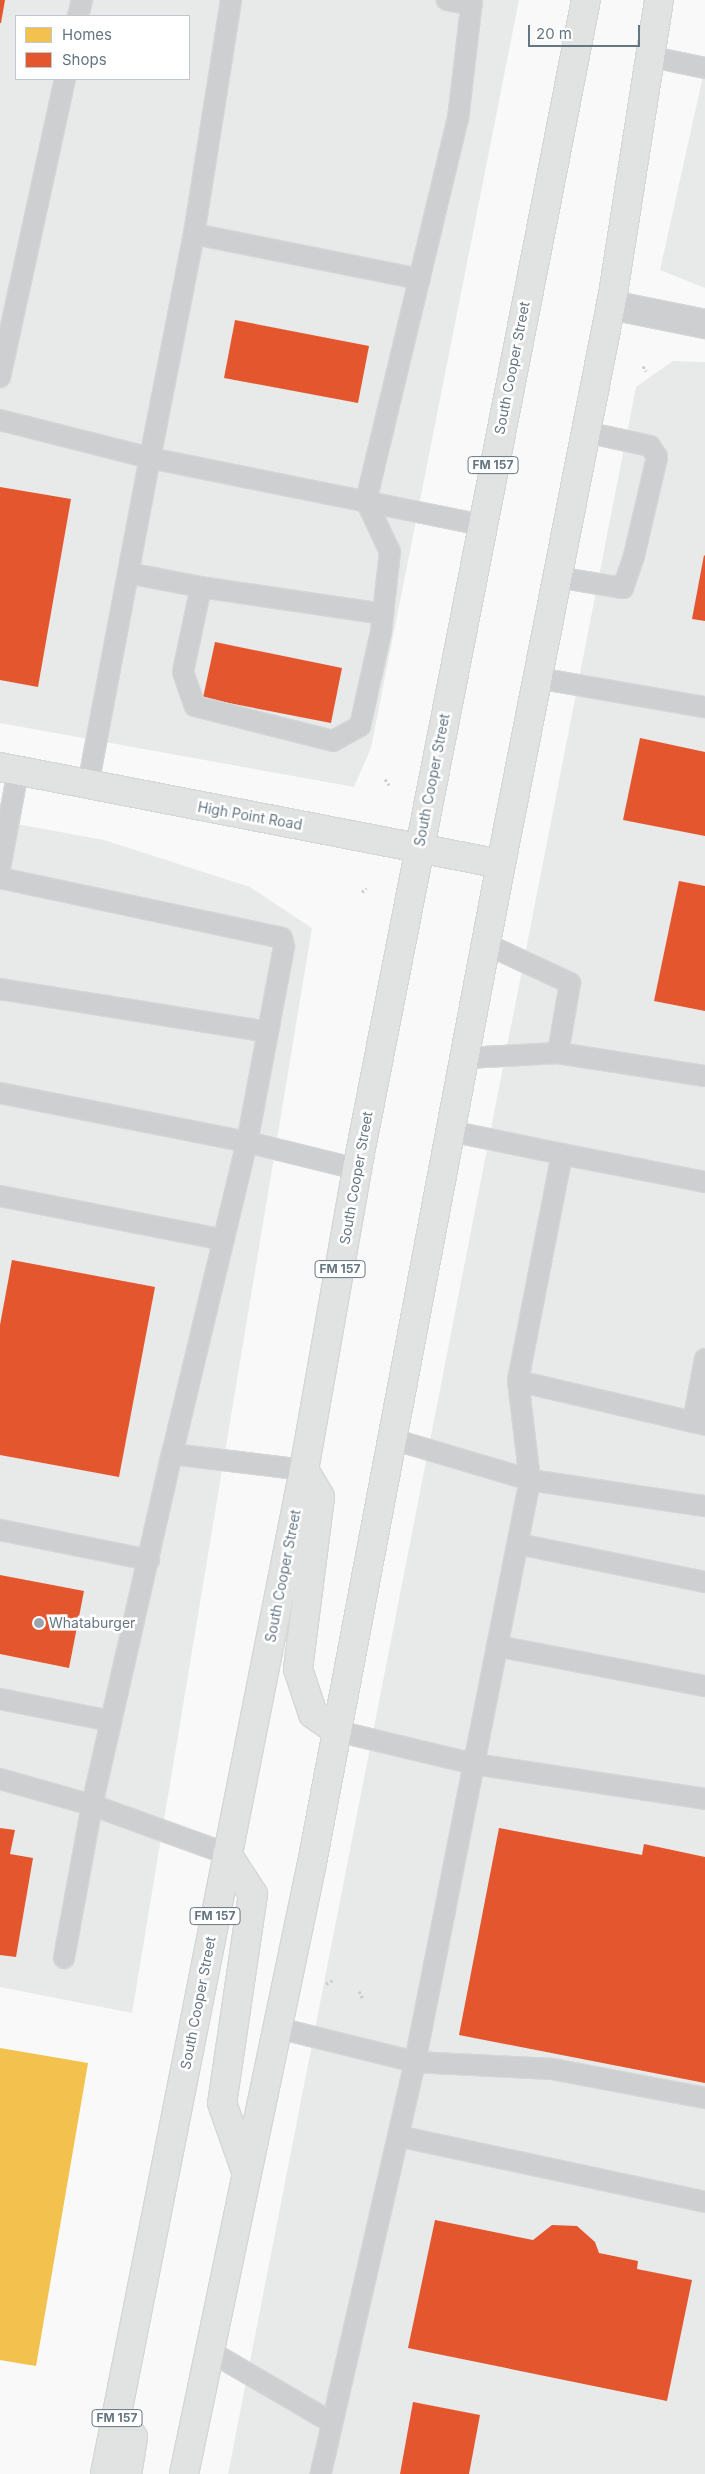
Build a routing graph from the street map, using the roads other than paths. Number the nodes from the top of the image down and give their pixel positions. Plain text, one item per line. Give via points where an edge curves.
1 (82, 0) edge
2 (231, 0) edge
3 (447, 0) edge
4 (586, 0) edge
5 (659, 0) edge
6 (472, 3) edge
7 (78, 15) edge
8 (648, 56) junction
9 (705, 68) edge
10 (65, 80) edge
11 (194, 234) junction
12 (420, 279) junction
13 (611, 305) junction
14 (705, 324) edge
15 (0, 377) edge
16 (0, 420) edge
17 (586, 432) junction
18 (150, 458) junction
19 (366, 501) junction
20 (482, 525) junction
21 (128, 573) junction
22 (557, 577) junction
23 (200, 587) junction
24 (383, 614) junction
25 (538, 678) junction
26 (705, 707) edge
27 (9, 769) edge
28 (88, 785) junction
29 (420, 847) junction
30 (501, 864) junction
31 (0, 868) edge
32 (0, 878) edge
33 (486, 944) junction
34 (0, 989) edge
35 (268, 1032) junction
36 (558, 1053) junction
37 (466, 1058) junction
38 (705, 1076) edge
39 (0, 1093) edge
40 (450, 1131) junction
41 (247, 1142) junction
42 (562, 1154) junction
43 (357, 1169) junction
44 (705, 1182) edge
45 (0, 1196) edge
46 (224, 1240) junction
47 (705, 1359) edge
48 (518, 1382) junction
49 (699, 1424) edge
50 (392, 1439) junction
51 (172, 1454) junction
52 (304, 1470) junction
53 (530, 1480) junction
54 (705, 1506) edge
55 (0, 1530) edge
56 (518, 1544) junction
57 (148, 1560) junction
58 (705, 1582) edge
59 (498, 1646) junction
60 (705, 1686) edge
61 (0, 1699) edge
62 (111, 1721) junction
63 (337, 1731) junction
64 (474, 1764) junction
65 (0, 1779) edge
66 (705, 1799) edge
67 (92, 1805) junction
68 (227, 1854) junction
69 (64, 1958) dead end
70 (278, 2028) junction
71 (416, 2062) junction
72 (705, 2098) edge
73 (398, 2136) junction
74 (247, 2175) junction
75 (705, 2202) edge
76 (211, 2352) junction
77 (118, 2414) junction
78 (331, 2422) junction
79 (105, 2474) edge
80 (127, 2474) edge
81 (184, 2474) edge
82 (321, 2474) edge

1 - 7 lane
2 - 11 lane
3 - 6 lane
4 - 20 main road, South Cooper Street / FM 157
5 - 8 main road
6 - 12 lane via 458,119
8 - 9 lane
8 - 13 main road
10 - 15 lane
11 - 12 lane
11 - 18 lane
12 - 19 lane
13 - 14 street
13 - 17 main road
16 - 18 lane
17 - 22 main road
17 - 22 lane via 650,446 657,457 634,556 622,588
18 - 19 lane
18 - 21 lane
19 - 20 lane
19 - 24 lane via 390,552
20 - 29 main road, South Cooper Street / FM 157
21 - 23 lane
21 - 28 lane
22 - 25 main road
23 - 24 lane
23 - 24 lane via 183,672 195,706 333,742 360,726
25 - 26 lane
25 - 30 main road
27 - 28 main road, High Point Road
27 - 31 lane
28 - 29 main road, High Point Road
29 - 30 main road, High Point Road
29 - 43 main road, South Cooper Street / FM 157
30 - 33 main road
32 - 35 lane via 282,938 284,947
33 - 36 lane via 570,983
33 - 37 main road
34 - 35 lane
35 - 41 lane
36 - 37 lane
36 - 38 lane
37 - 40 main road
39 - 41 lane
40 - 42 lane
40 - 50 main road
41 - 43 lane
41 - 46 lane
42 - 44 lane
42 - 48 lane
43 - 52 main road, South Cooper Street / FM 157
45 - 46 lane
46 - 51 lane
47 - 49 lane
48 - 49 lane
48 - 53 lane
50 - 53 lane
50 - 63 main road
51 - 52 lane
51 - 57 lane
52 - 63 main road via 320,1497 298,1670 313,1714
52 - 68 main road, South Cooper Street / FM 157
53 - 54 lane
53 - 56 lane
55 - 57 lane
56 - 58 lane
56 - 59 lane
57 - 62 lane
59 - 60 lane
59 - 64 lane
61 - 62 lane
62 - 67 lane
63 - 64 lane
63 - 70 main road
64 - 66 lane
64 - 71 lane
65 - 67 lane
67 - 68 lane
67 - 69 lane
68 - 74 main road via 253,1894 222,2103
68 - 77 main road, South Cooper Street / FM 157
70 - 71 lane
70 - 74 main road
71 - 72 lane via 552,2070
71 - 73 lane
73 - 75 lane
73 - 78 lane
74 - 76 main road
76 - 78 lane
76 - 81 main road
77 - 79 main road, South Cooper Street / FM 157
77 - 80 main road via 133,2436
78 - 82 lane

